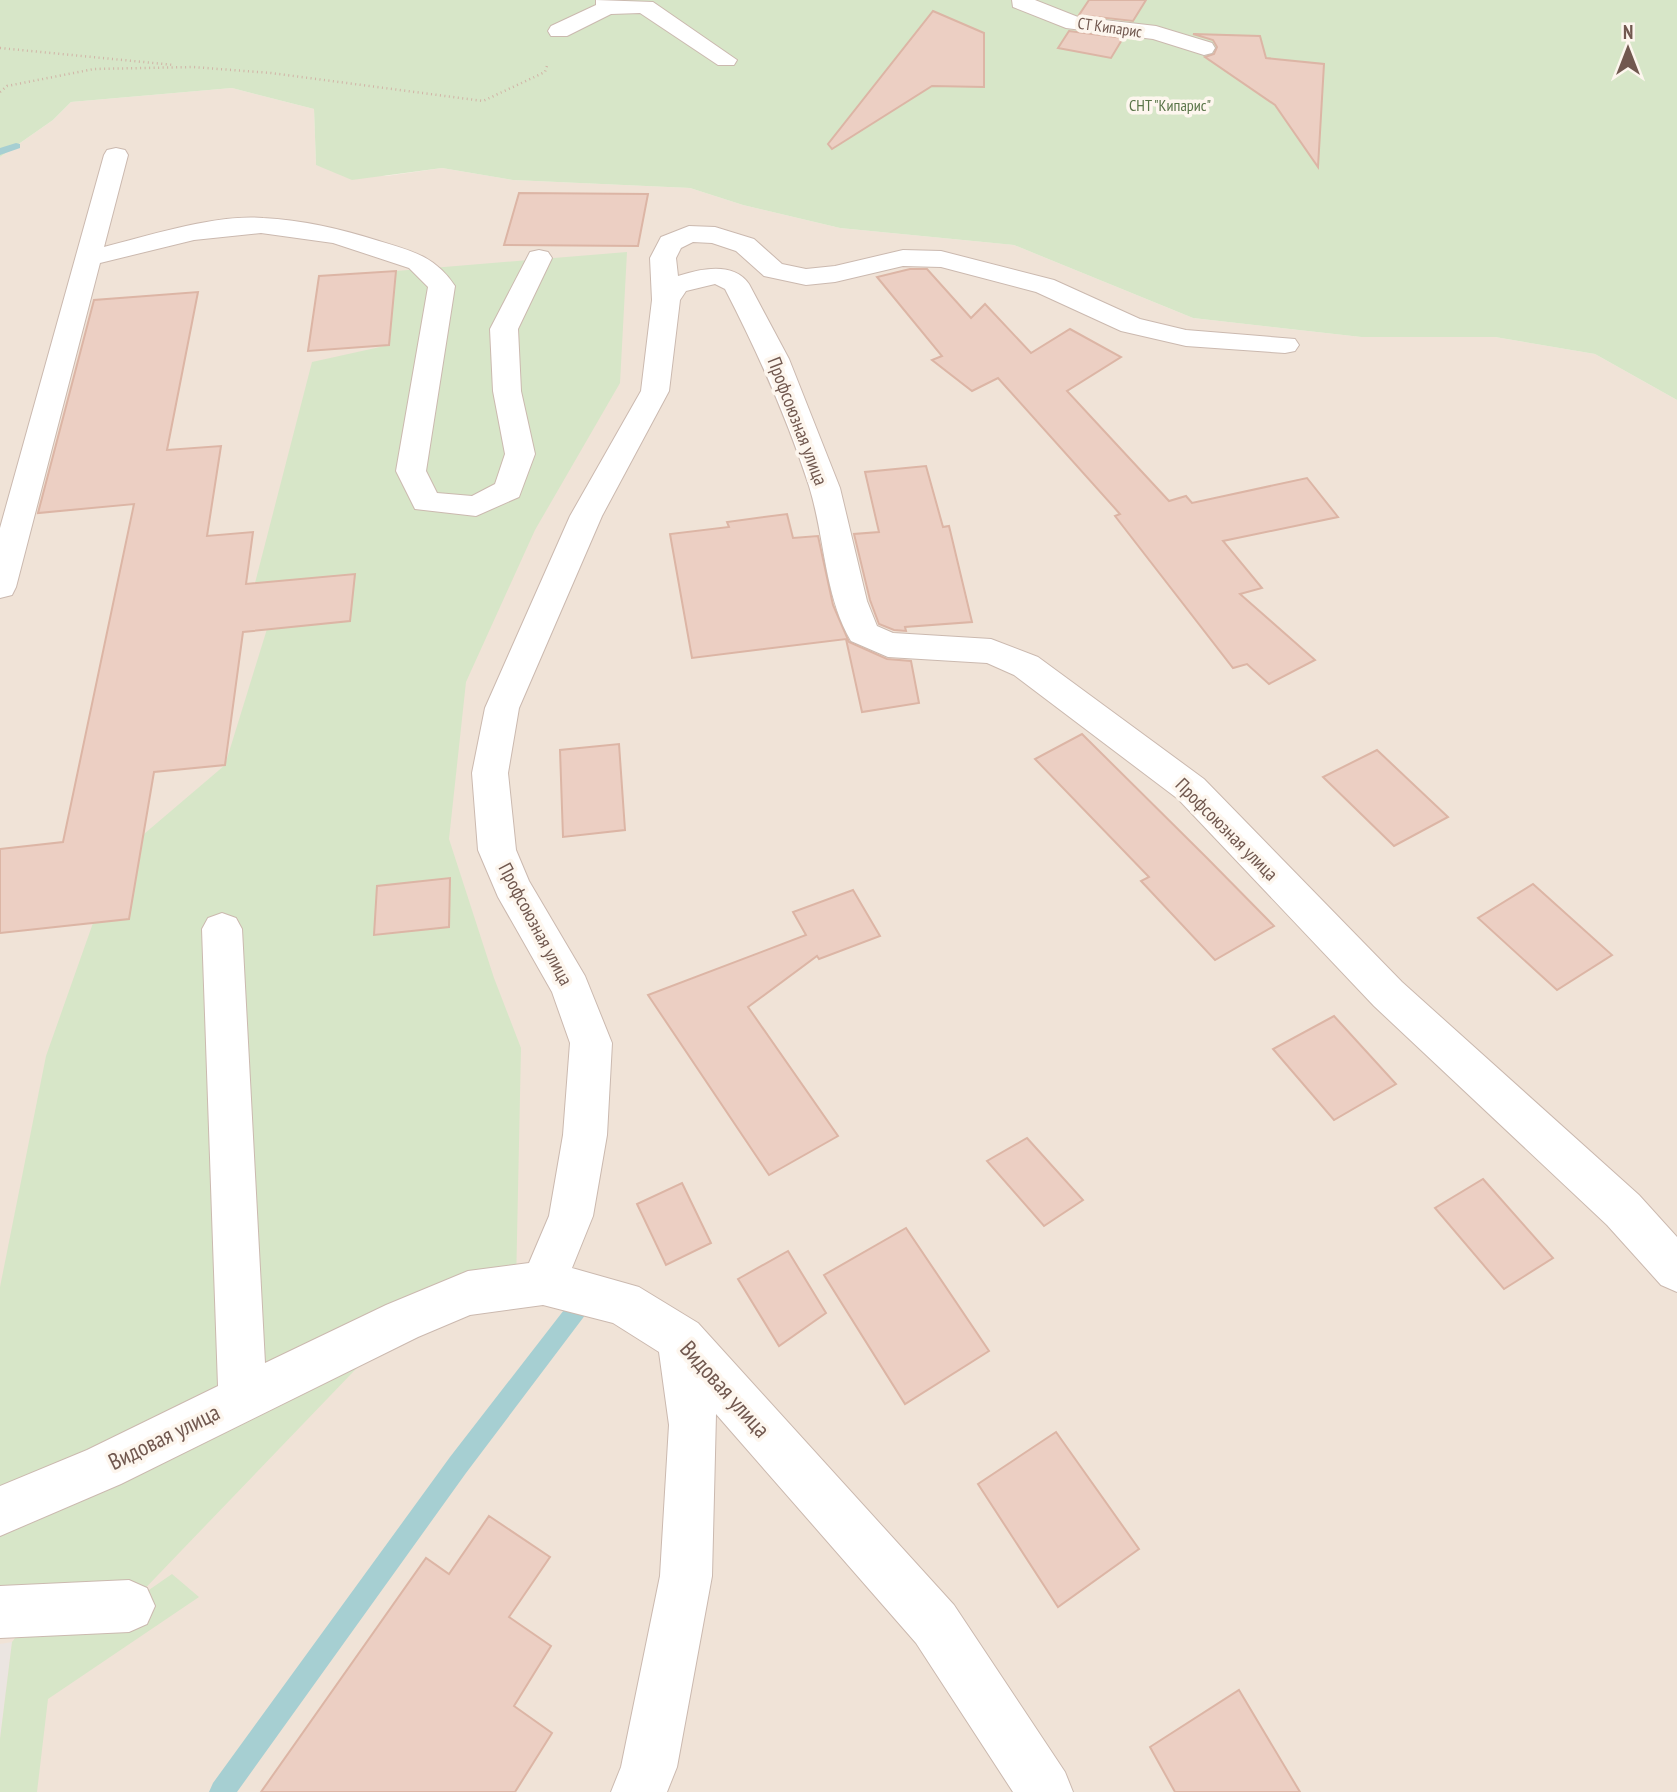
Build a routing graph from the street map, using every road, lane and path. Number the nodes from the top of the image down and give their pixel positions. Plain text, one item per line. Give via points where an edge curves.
1 (1020, 1) edge
2 (607, 4) edge
3 (559, 31) dead end
4 (0, 48) edge
5 (1203, 48) dead end
6 (726, 60) dead end
7 (192, 67) junction
8 (545, 72) dead end
9 (0, 90) edge
10 (116, 155) dead end
11 (539, 258) dead end
12 (86, 259) junction
13 (666, 300) junction
14 (1285, 345) dead end
15 (0, 587) edge
16 (222, 929) dead end
17 (1677, 1270) edge
18 (543, 1283) junction
19 (681, 1339) junction
20 (243, 1399) junction
21 (0, 1511) edge
22 (129, 1606) dead end
23 (0, 1612) edge
24 (639, 1792) edge
25 (1045, 1792) edge

1 - 5 street, СТ Кипарис via 1074,23 1156,33
2 - 3 street
2 - 6 street via 645,7
4 - 7 path
7 - 8 path via 483,101
7 - 9 path via 94,69
10 - 12 street
11 - 12 street via 504,329 507,391 520,454 508,490 476,506 426,502 411,471 442,286 418,262 337,236 261,225 194,232
12 - 15 street
13 - 14 street via 663,258 670,243 689,234 715,235 745,245 773,270 806,277 903,258 941,259 1045,286 1142,328 1186,338
13 - 17 street, Профсоюзная улица via 676,285 686,280 719,276 736,284 775,359 825,488 863,633 888,645 991,651 1026,666 1191,789 1388,994 1623,1210
13 - 18 street, Профсоюзная улица via 655,391 586,516 502,708 490,774 497,850 512,886 571,988 591,1043 585,1135 571,1216
16 - 20 street
18 - 19 street, Видовая улица via 623,1303
18 - 20 street, Видовая улица via 468,1293
19 - 24 street via 693,1425 686,1576 649,1767
19 - 25 street, Видовая улица via 935,1624
20 - 21 street, Видовая улица via 104,1467
22 - 23 street

